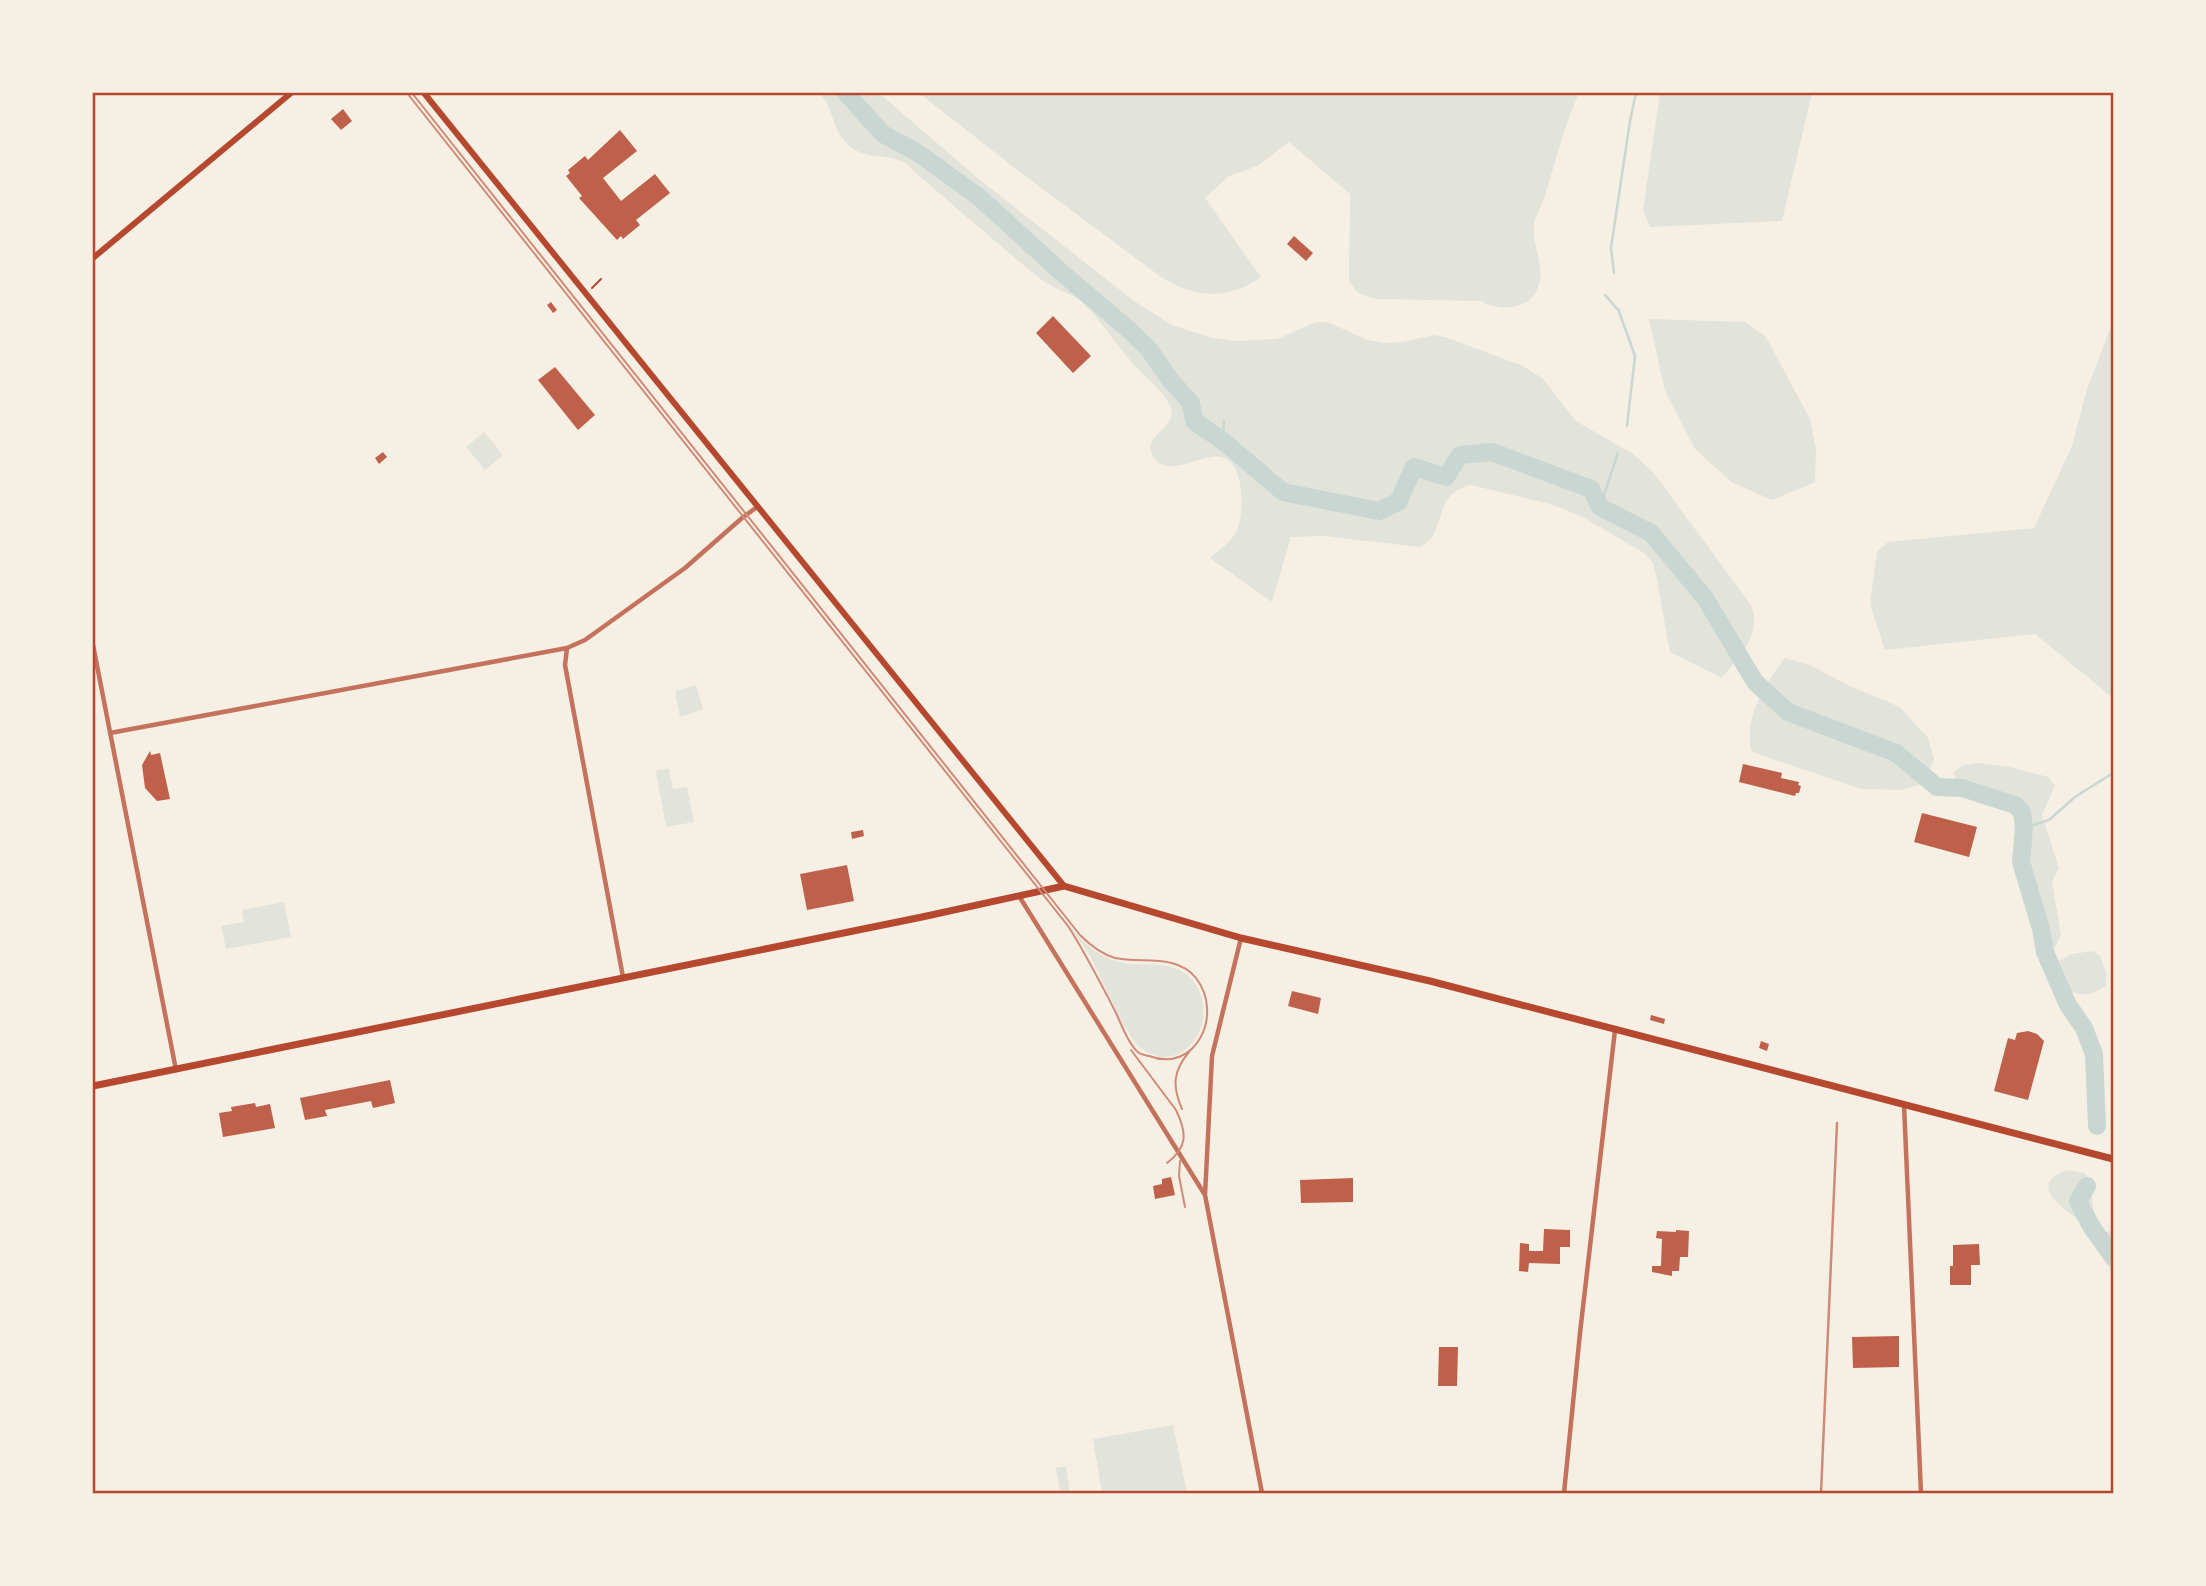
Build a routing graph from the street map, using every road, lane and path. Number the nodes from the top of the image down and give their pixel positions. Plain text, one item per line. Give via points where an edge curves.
1 (291, 93) edge
2 (424, 93) edge
3 (93, 258) edge
4 (601, 279) dead end
5 (591, 288) dead end
6 (757, 507) junction
7 (93, 645) edge
8 (567, 648) junction
9 (110, 733) junction
10 (1063, 886) junction
11 (1019, 895) junction
12 (1241, 938) junction
13 (623, 977) junction
14 (1615, 1030) junction
15 (176, 1070) junction
16 (93, 1086) edge
17 (1903, 1104) junction
18 (2113, 1159) edge
19 (1205, 1195) junction
20 (1262, 1493) edge
21 (1564, 1493) edge
22 (1921, 1493) edge

1 - 3 main road
2 - 6 main road
4 - 5 path
6 - 8 street via 685,568
6 - 10 main road
7 - 9 street
8 - 9 street
8 - 13 street via 565,665
9 - 15 street
10 - 11 main road
10 - 12 main road
11 - 13 main road
11 - 19 street
12 - 14 main road
12 - 19 street via 1212,1056
13 - 15 main road
14 - 17 main road
14 - 21 street
15 - 16 main road
17 - 18 main road
17 - 22 street
19 - 20 street

